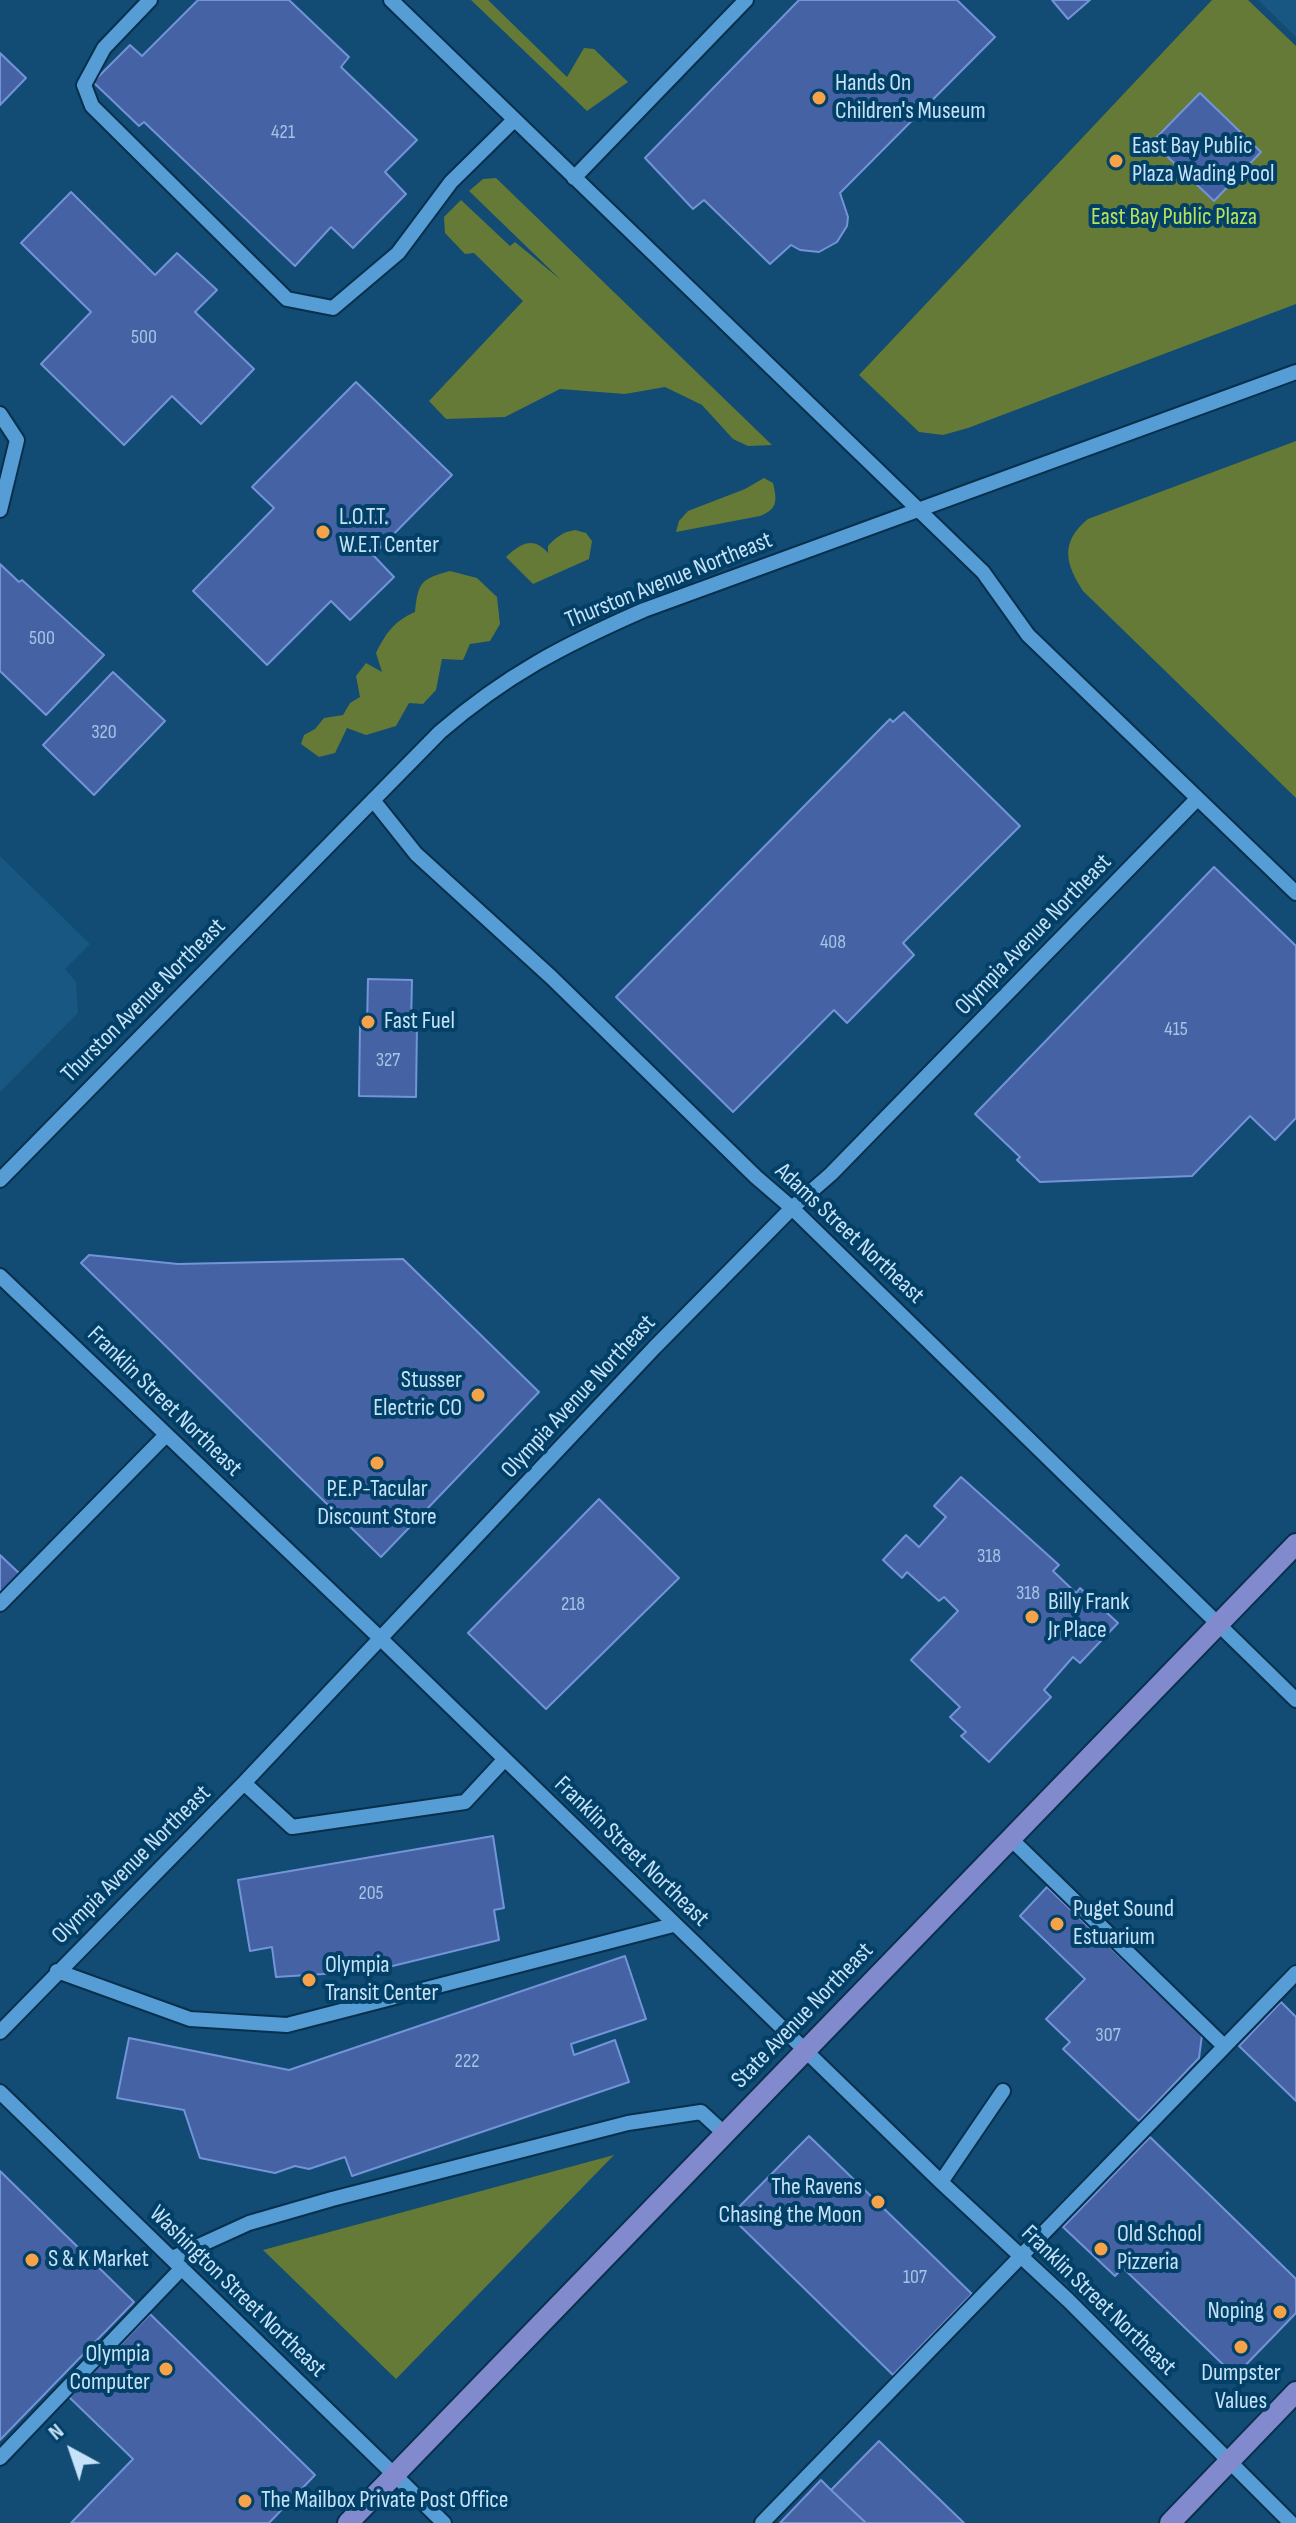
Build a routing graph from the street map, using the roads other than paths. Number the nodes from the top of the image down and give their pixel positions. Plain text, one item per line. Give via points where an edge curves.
1 (150, 0) edge
2 (391, 0) edge
3 (746, 0) edge
4 (514, 120) junction
5 (574, 178) junction
6 (1296, 372) edge
7 (0, 414) edge
8 (0, 510) edge
9 (919, 510) junction
10 (1197, 799) junction
11 (373, 800) junction
12 (1296, 893) edge
13 (0, 1180) edge
14 (792, 1208) junction
15 (0, 1276) edge
16 (166, 1435) junction
17 (1296, 1544) edge
18 (0, 1604) edge
19 (1218, 1624) junction
20 (381, 1639) junction
21 (1296, 1700) edge
22 (504, 1760) junction
23 (244, 1783) junction
24 (1011, 1839) junction
25 (673, 1925) junction
26 (57, 1971) junction
27 (1296, 1973) edge
28 (0, 2032) edge
29 (1224, 2046) junction
30 (805, 2050) junction
31 (1003, 2091) dead end
32 (0, 2092) edge
33 (725, 2134) junction
34 (941, 2182) junction
35 (1020, 2255) junction
36 (177, 2263) junction
37 (1296, 2392) edge
38 (0, 2458) edge
39 (1229, 2461) junction
40 (394, 2475) junction
41 (348, 2523) edge
42 (444, 2523) edge
43 (762, 2523) edge
44 (1170, 2523) edge
45 (1291, 2523) edge

1 - 4 street via 104,48 84,85 92,106 287,299 333,308 398,253 451,182
2 - 4 street
3 - 5 street
4 - 5 street
5 - 9 street
6 - 9 street, Thurston Avenue Northeast
7 - 8 street via 17,440
9 - 10 street via 990,579 1028,635
9 - 11 street, Thurston Avenue Northeast via 644,610 567,644 478,700
10 - 12 street
10 - 14 street, Olympia Avenue Northeast
11 - 13 street, Thurston Avenue Northeast
11 - 14 street, Adams Street Northeast via 416,854
14 - 19 street, Adams Street Northeast
14 - 20 street, Olympia Avenue Northeast
15 - 16 street, Franklin Street Northeast
16 - 18 street
16 - 20 street, Franklin Street Northeast
17 - 19 main road, State Avenue Northeast
19 - 21 street, Adams Street Northeast
19 - 24 main road, State Avenue Northeast
20 - 22 street, Franklin Street Northeast
20 - 23 street, Olympia Avenue Northeast
22 - 23 street via 465,1802 292,1827
22 - 25 street, Franklin Street Northeast
23 - 26 street, Olympia Avenue Northeast
24 - 29 street
24 - 30 main road, State Avenue Northeast
25 - 26 street via 287,2025 190,2019
25 - 30 street, Franklin Street Northeast
26 - 28 street, Olympia Avenue Northeast
27 - 29 street
29 - 35 street
30 - 33 main road, State Avenue Northeast
30 - 34 street, Franklin Street Northeast
31 - 34 street
32 - 36 street, Washington Street Northeast
33 - 36 street via 701,2112 628,2123 249,2223
33 - 40 main road, State Avenue Northeast
34 - 35 street, Franklin Street Northeast
35 - 39 street, Franklin Street Northeast
35 - 43 street
36 - 38 street
36 - 40 street, Washington Street Northeast
37 - 39 main road
39 - 44 main road
39 - 45 street, Franklin Street Northeast
40 - 41 main road, State Avenue Northeast
40 - 42 street, Washington Street Northeast

